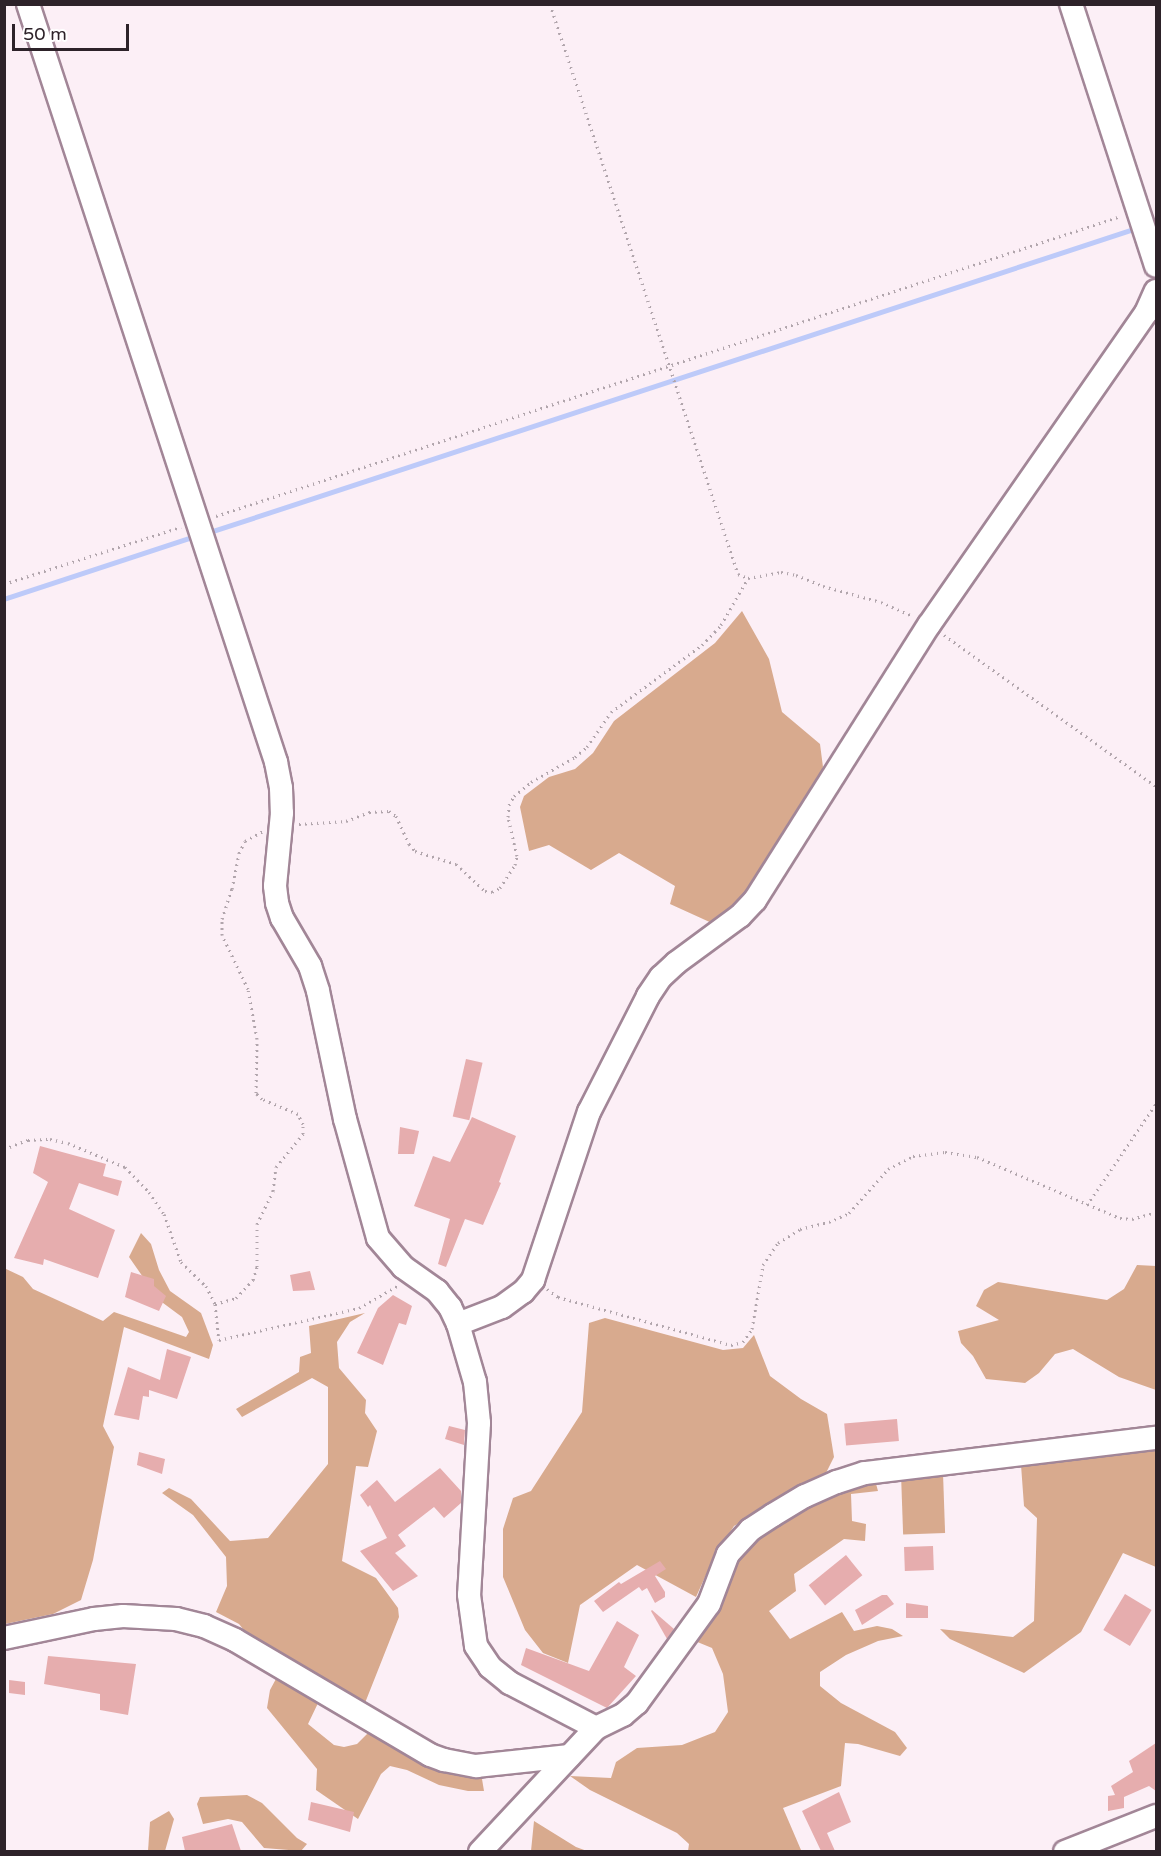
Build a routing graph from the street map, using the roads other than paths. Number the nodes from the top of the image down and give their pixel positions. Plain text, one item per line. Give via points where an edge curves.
1 (28, 4) edge
2 (1071, 4) edge
3 (1156, 266) edge
4 (1156, 291) edge
5 (458, 1324) junction
6 (1156, 1438) edge
7 (4, 1638) edge
8 (596, 1728) junction
9 (569, 1756) junction
10 (1156, 1816) edge
11 (480, 1851) edge
12 (1065, 1851) edge

1 - 5 street via 276,762 281,788 277,903 310,966 318,991 345,1119 378,1238 413,1276 437,1291
2 - 3 street
4 - 5 street via 1146,313 929,625 755,900 740,916 676,963 648,996 589,1112 532,1280 523,1292 501,1307
5 - 8 street via 475,1382 479,1423 469,1595 476,1646 490,1667 510,1683
6 - 8 street via 865,1473 805,1496 737,1542 709,1604 647,1691 624,1715
7 - 9 street via 94,1619 176,1619 235,1640 444,1760 476,1766
8 - 9 street
9 - 11 street
10 - 12 street

